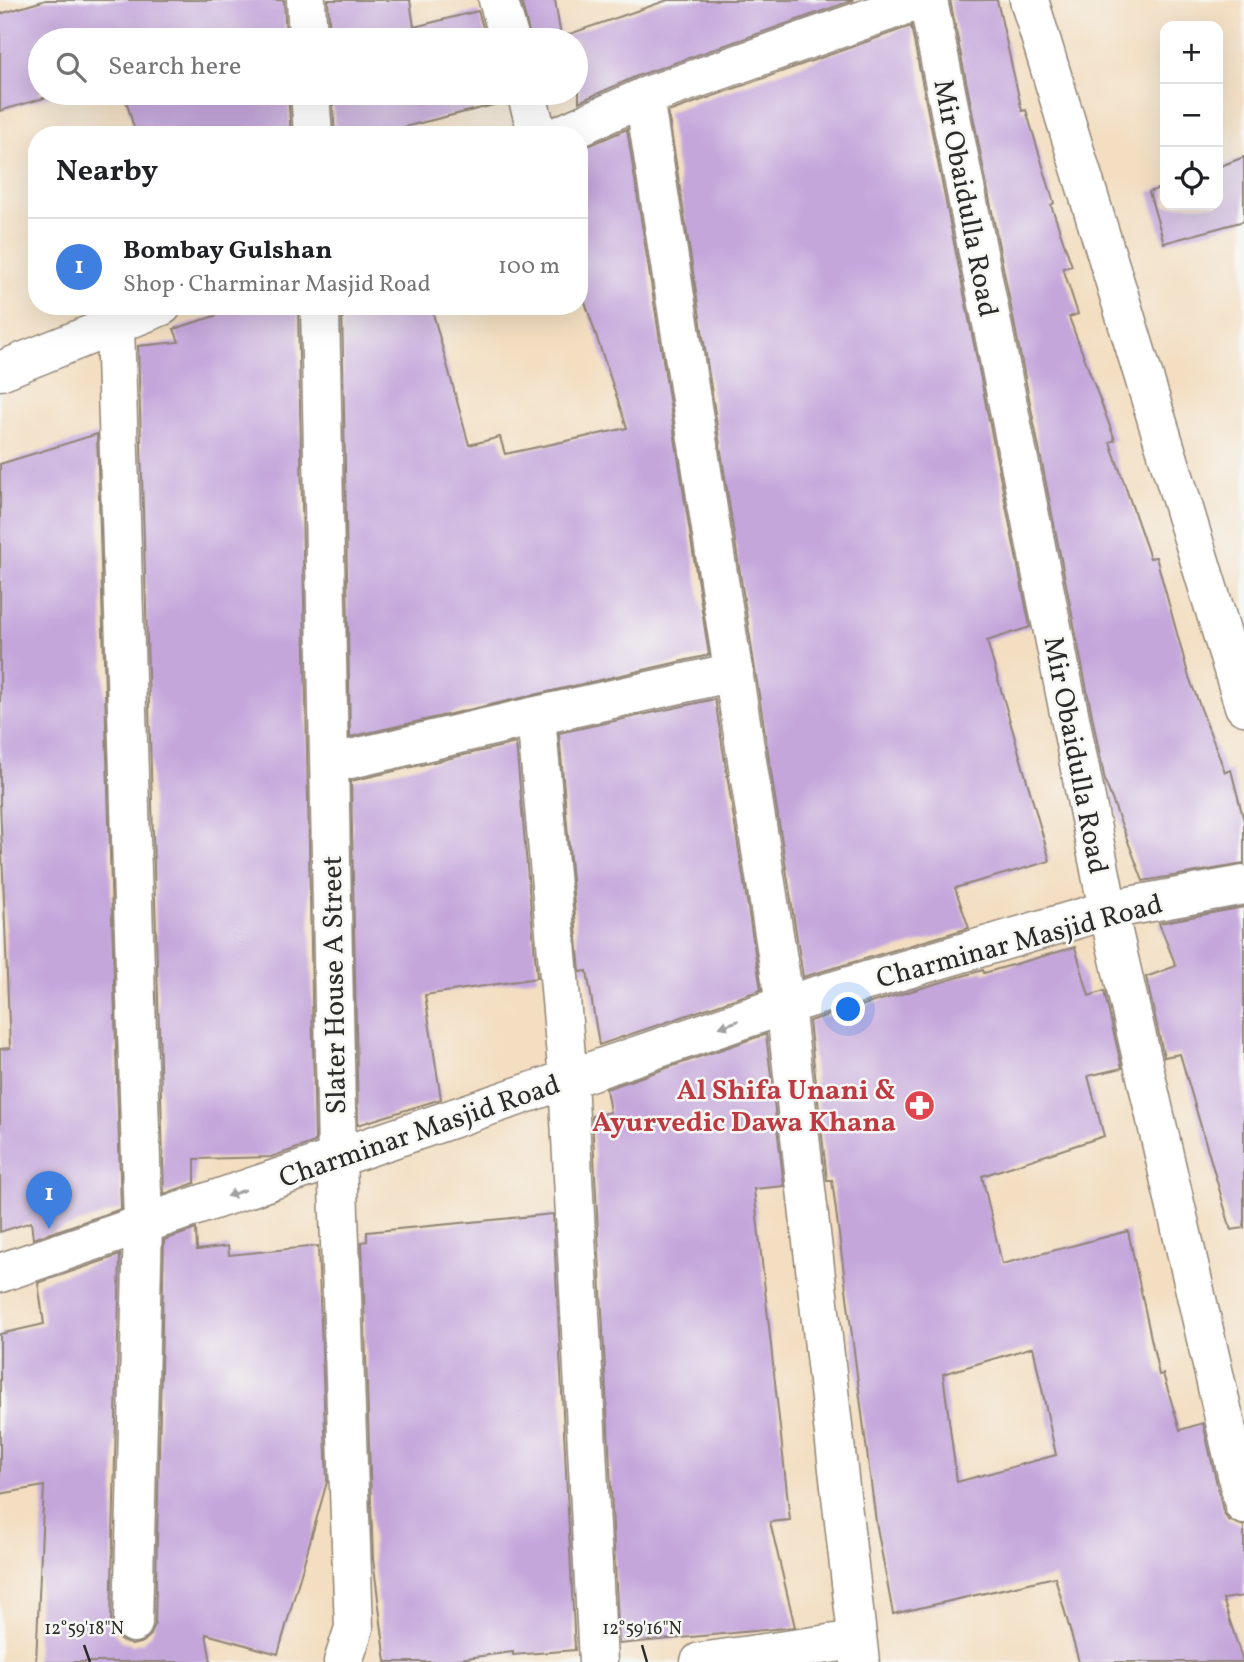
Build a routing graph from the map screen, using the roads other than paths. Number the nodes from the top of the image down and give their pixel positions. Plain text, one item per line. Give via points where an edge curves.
1 (306, 0) edge
2 (498, 0) edge
3 (920, 0) edge
4 (928, 0) edge
5 (1029, 0) edge
6 (307, 28) edge
7 (506, 28) edge
8 (644, 97) junction
9 (311, 105) edge
10 (529, 105) edge
11 (312, 126) edge
12 (535, 126) edge
13 (580, 126) edge
14 (140, 315) edge
15 (320, 315) edge
16 (116, 325) junction
17 (0, 371) edge
18 (734, 672) junction
19 (1244, 706) edge
20 (536, 716) junction
21 (329, 764) junction
22 (1244, 885) edge
23 (1108, 910) junction
24 (785, 1005) junction
25 (568, 1079) junction
26 (337, 1158) junction
27 (143, 1224) junction
28 (0, 1273) edge
29 (1244, 1505) edge
30 (134, 1623) dead end
31 (859, 1651) edge
32 (343, 1662) edge
33 (598, 1662) edge
34 (699, 1662) edge

1 - 6 street
2 - 7 street
3 - 8 street
4 - 23 street, Mir Obaidulla Road
5 - 19 street
8 - 13 street
8 - 18 street
9 - 11 street
10 - 12 street
14 - 16 street
15 - 21 street, Slater House A Street
16 - 17 street
16 - 27 street
18 - 20 street
18 - 24 street
20 - 21 street
20 - 25 street
21 - 26 street, Slater House A Street
22 - 23 street, Charminar Masjid Road
23 - 24 street, Charminar Masjid Road
23 - 29 street, Mir Obaidulla Road
24 -> 25 street, Charminar Masjid Road
24 - 31 street
25 - 26 street, Charminar Masjid Road
25 - 33 street
26 -> 27 street, Charminar Masjid Road
26 - 32 street, Slater House A Street via 354,1628
27 - 28 street, Charminar Masjid Road
27 - 30 street
31 - 34 street

